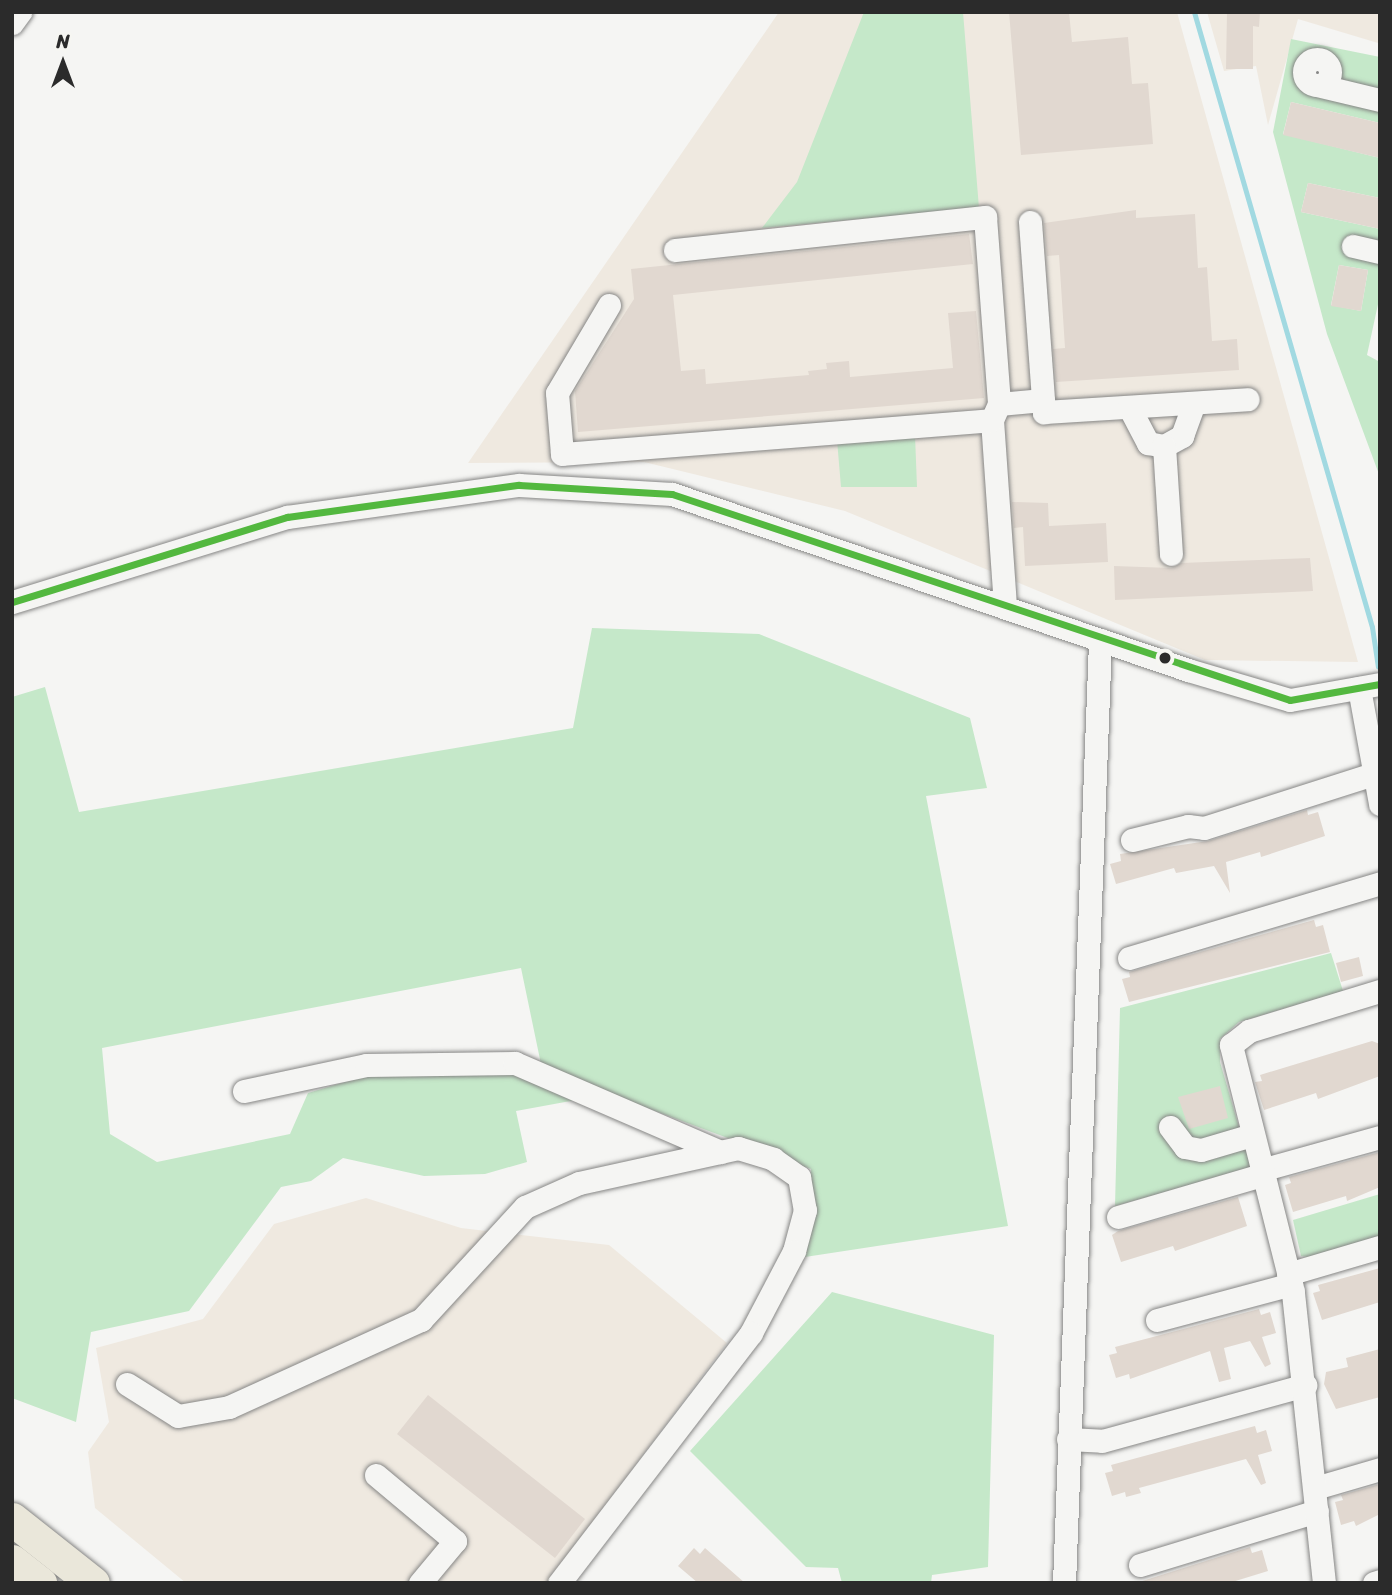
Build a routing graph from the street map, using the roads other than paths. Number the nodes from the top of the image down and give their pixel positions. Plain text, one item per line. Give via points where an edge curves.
1 (20, 12) edge
2 (12, 23) edge
3 (1317, 85) dead end
4 (1380, 100) edge
5 (1030, 222) dead end
6 (1353, 246) dead end
7 (675, 250) dead end
8 (1380, 252) edge
9 (609, 305) dead end
10 (1248, 399) dead end
11 (1043, 400) junction
12 (1194, 403) junction
13 (1129, 407) junction
14 (995, 412) junction
15 (1164, 446) junction
16 (1171, 554) dead end
17 (12, 602) edge
18 (1005, 608) junction
19 (1100, 640) junction
20 (1369, 686) edge
21 (1377, 773) edge
22 (1380, 804) edge
23 (1132, 840) dead end
24 (1380, 883) edge
25 (1129, 958) dead end
26 (1380, 991) edge
27 (244, 1091) dead end
28 (1170, 1128) dead end
29 (1252, 1135) junction
30 (1380, 1137) edge
31 (721, 1152) junction
32 (1261, 1172) junction
33 (1118, 1217) dead end
34 (1380, 1247) edge
35 (1290, 1279) junction
36 (1157, 1320) dead end
37 (127, 1384) dead end
38 (1305, 1385) junction
39 (1068, 1439) junction
40 (1380, 1469) edge
41 (376, 1475) dead end
42 (1315, 1488) junction
43 (1317, 1511) junction
44 (12, 1519) edge
45 (12, 1561) edge
46 (1140, 1565) dead end
47 (1380, 1581) edge
48 (40, 1583) edge
49 (93, 1583) edge
50 (420, 1583) edge
51 (559, 1583) edge
52 (1064, 1583) edge
53 (1324, 1583) edge
54 (1374, 1583) edge

1 - 2 street
3 - 4 street
5 - 11 street
6 - 8 street
7 - 14 street via 985,217
9 - 14 street via 557,393 562,454
10 - 12 street
11 - 13 street via 1044,412
11 - 14 street
12 - 13 street
12 - 15 street via 1182,436
13 - 15 street via 1148,443
14 - 18 street
15 - 16 street
17 - 18 street via 287,517 519,485 672,494
18 - 19 street
19 - 20 street via 1290,700
19 - 39 street
20 - 21 street
21 - 22 street
21 - 23 street via 1204,828 1188,826
24 - 25 street
26 - 29 street via 1249,1031 1231,1045
27 - 31 street via 366,1065 515,1063
28 - 29 street via 1185,1147 1201,1150
29 - 32 street
30 - 32 street
31 - 37 street via 579,1183 525,1207 421,1320 229,1407 178,1416
31 - 51 street via 738,1148 773,1159 799,1178 805,1210 794,1251 751,1333
32 - 33 street
32 - 35 street
34 - 35 street
35 - 36 street
35 - 38 street
38 - 39 street via 1102,1441
38 - 42 street
39 - 52 street
40 - 42 street
41 - 50 street via 455,1541
42 - 43 street
43 - 46 street
43 - 53 street
44 - 49 highway
45 - 48 highway
47 - 54 street

